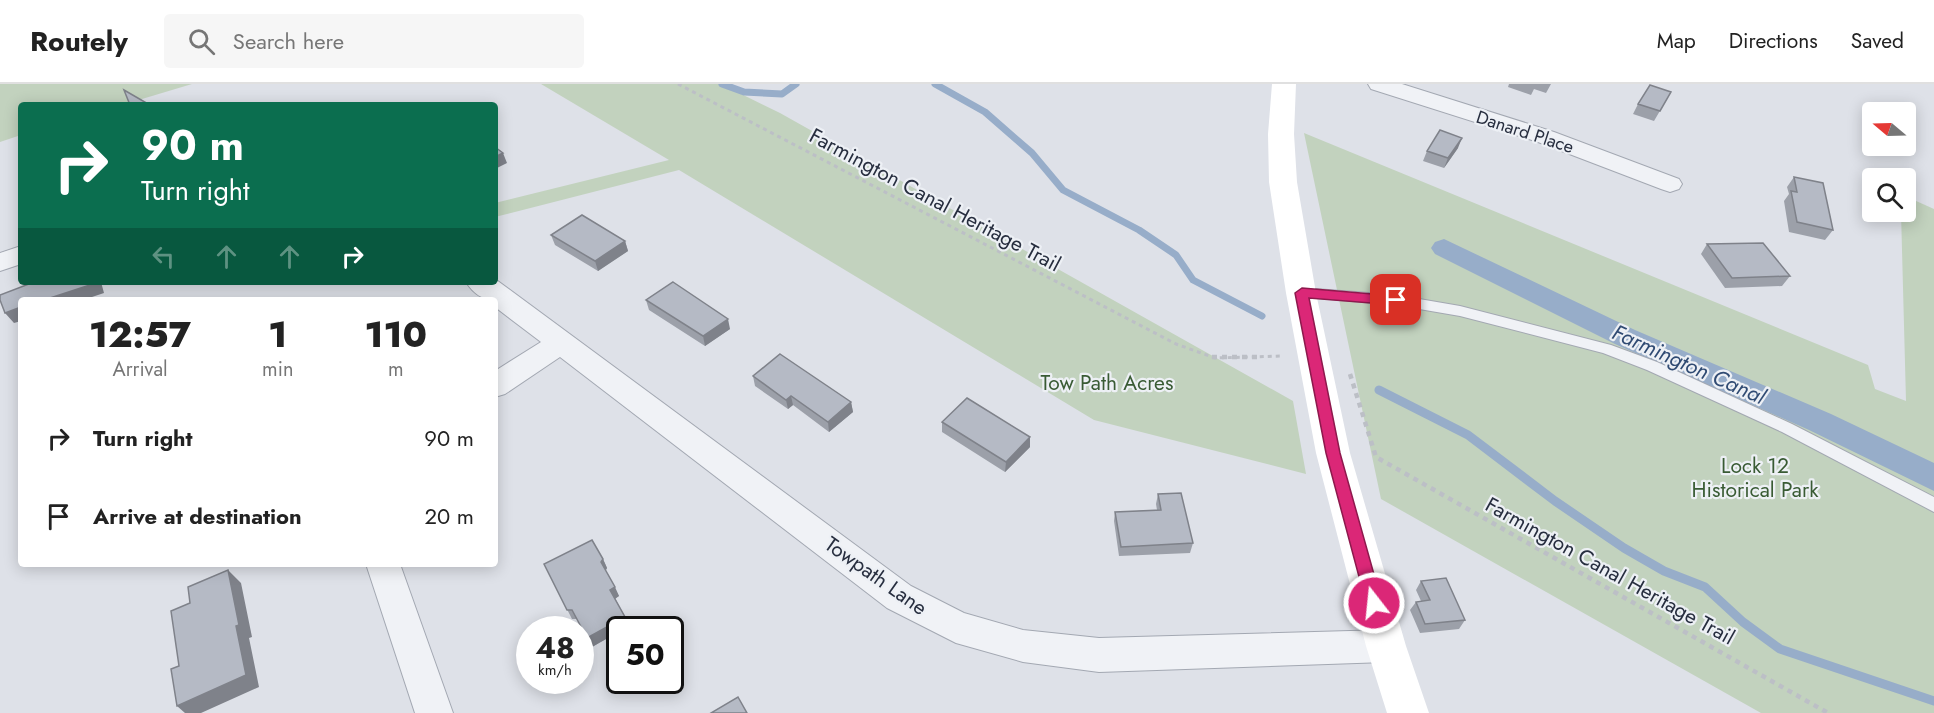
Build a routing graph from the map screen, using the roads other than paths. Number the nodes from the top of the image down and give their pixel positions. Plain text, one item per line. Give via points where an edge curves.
1 (1284, 84) edge
2 (1379, 84) edge
3 (1670, 184) dead end
4 (18, 256) edge
5 (0, 262) edge
6 (484, 285) edge
7 (1302, 293) junction
8 (561, 343) junction
9 (498, 384) edge
10 (1934, 505) edge
11 (383, 567) edge
12 (1386, 646) junction
13 (434, 713) edge
14 (1408, 713) edge

1 - 7 main road via 1283,182
2 - 3 street, Danard Place via 1546,137
4 - 5 street
6 - 8 street, Towpath Lane
7 - 10 lane via 1396,300 1460,311 1606,349 1787,428
7 - 12 main road via 1333,453
8 - 9 street
8 - 12 street, Towpath Lane via 899,597 956,627 1023,646 1099,655
11 - 13 street
12 - 14 main road

